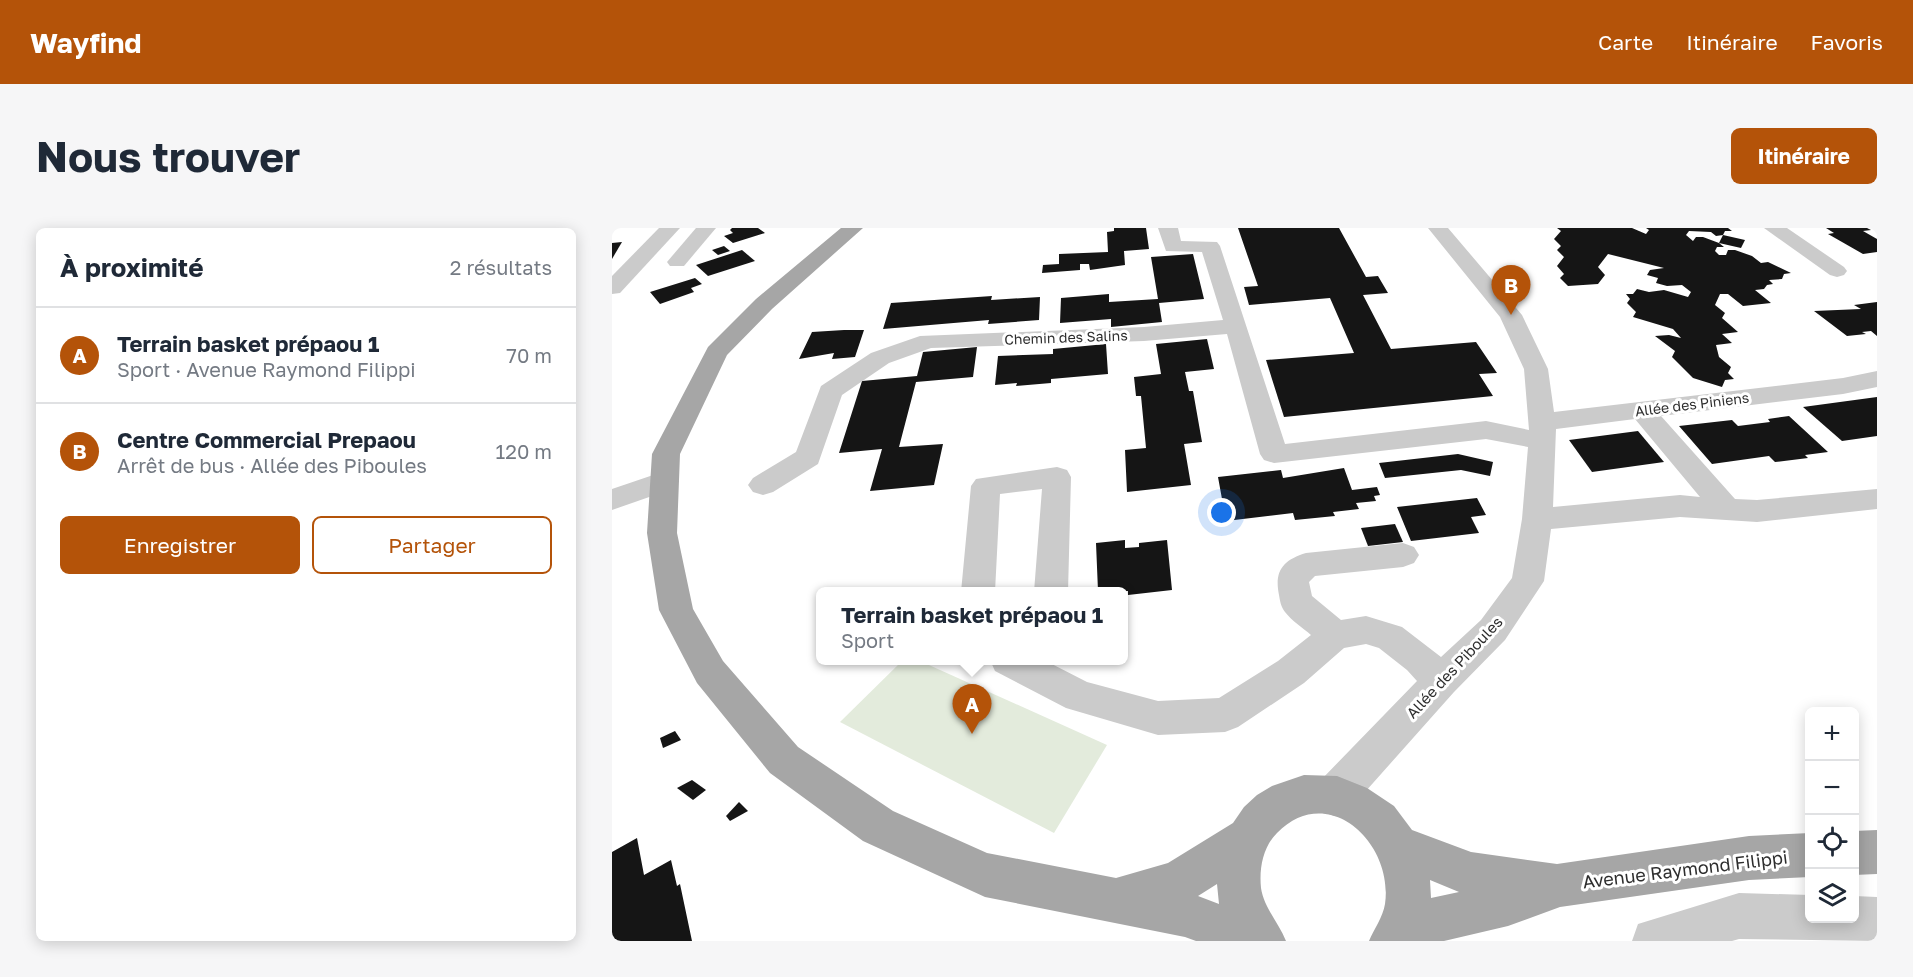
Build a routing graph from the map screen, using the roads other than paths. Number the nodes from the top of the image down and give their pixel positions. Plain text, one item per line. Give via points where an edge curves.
1 (670, 228) edge
2 (706, 228) edge
3 (854, 228) edge
4 (1168, 228) edge
5 (1438, 228) edge
6 (1774, 228) edge
7 (677, 262) dead end
8 (1837, 271) dead end
9 (612, 288) edge
10 (1236, 326) junction
11 (1877, 379) edge
12 (1641, 410) junction
13 (1542, 431) junction
14 (665, 481) junction
15 (763, 485) dead end
16 (1877, 499) edge
17 (612, 500) edge
18 (1727, 509) junction
19 (1538, 519) junction
20 (1403, 555) dead end
21 (978, 587) edge
22 (1051, 587) edge
23 (1335, 635) junction
24 (1021, 665) edge
25 (1441, 681) junction
26 (1334, 796) junction
27 (1249, 838) junction
28 (1400, 848) junction
29 (1877, 852) edge
30 (1859, 853) edge
31 (1805, 855) edge
32 (1560, 885) junction
33 (1113, 901) junction
34 (1805, 918) edge
35 (1859, 919) edge
36 (1877, 920) edge
37 (1396, 935) edge
38 (1256, 941) edge
39 (1263, 941) edge
40 (1655, 941) edge

1 - 9 street
2 - 7 street
3 - 14 main road via 764,304 716,351 666,454
4 - 10 street via 1173,247 1210,246
5 - 13 street, Allée des Piboules via 1511,315 1536,369
6 - 8 street
10 - 13 street, Allée des Piniens via 1274,454 1486,430
10 - 15 street, Chemin des Salins via 1144,334 928,341 880,358 830,391 808,457
11 - 12 street, Allée des Piniens
12 - 13 street, Allée des Piniens
12 - 18 street
13 - 19 street, Allée des Piboules
14 - 17 street
14 - 33 main road via 662,533 676,610 710,672 784,760 878,826 986,875
16 - 18 street via 1757,511
18 - 19 street via 1680,506
19 - 25 street, Allée des Piboules via 1528,581 1493,630
20 - 23 street via 1306,565 1292,578 1297,603
21 - 22 street via 986,486 1057,477
23 - 24 street via 1291,672 1225,715 1158,718 1079,696
23 - 25 street via 1366,630 1390,637
25 - 26 street, Allée des Piboules
26 - 27 main road via 1305,795 1281,803 1258,821
26 - 28 main road via 1365,808 1389,830
27 - 33 main road via 1177,883
27 - 39 main road via 1242,848 1238,869 1242,904
28 - 32 main road, Avenue Raymond Filippi via 1471,874
28 - 37 main road via 1410,885 1408,910
29 - 30 main road
31 - 32 main road, Avenue Raymond Filippi via 1749,858
32 - 37 main road, Avenue Raymond Filippi
33 - 38 main road via 1185,914
34 - 40 street via 1738,916
35 - 36 street

